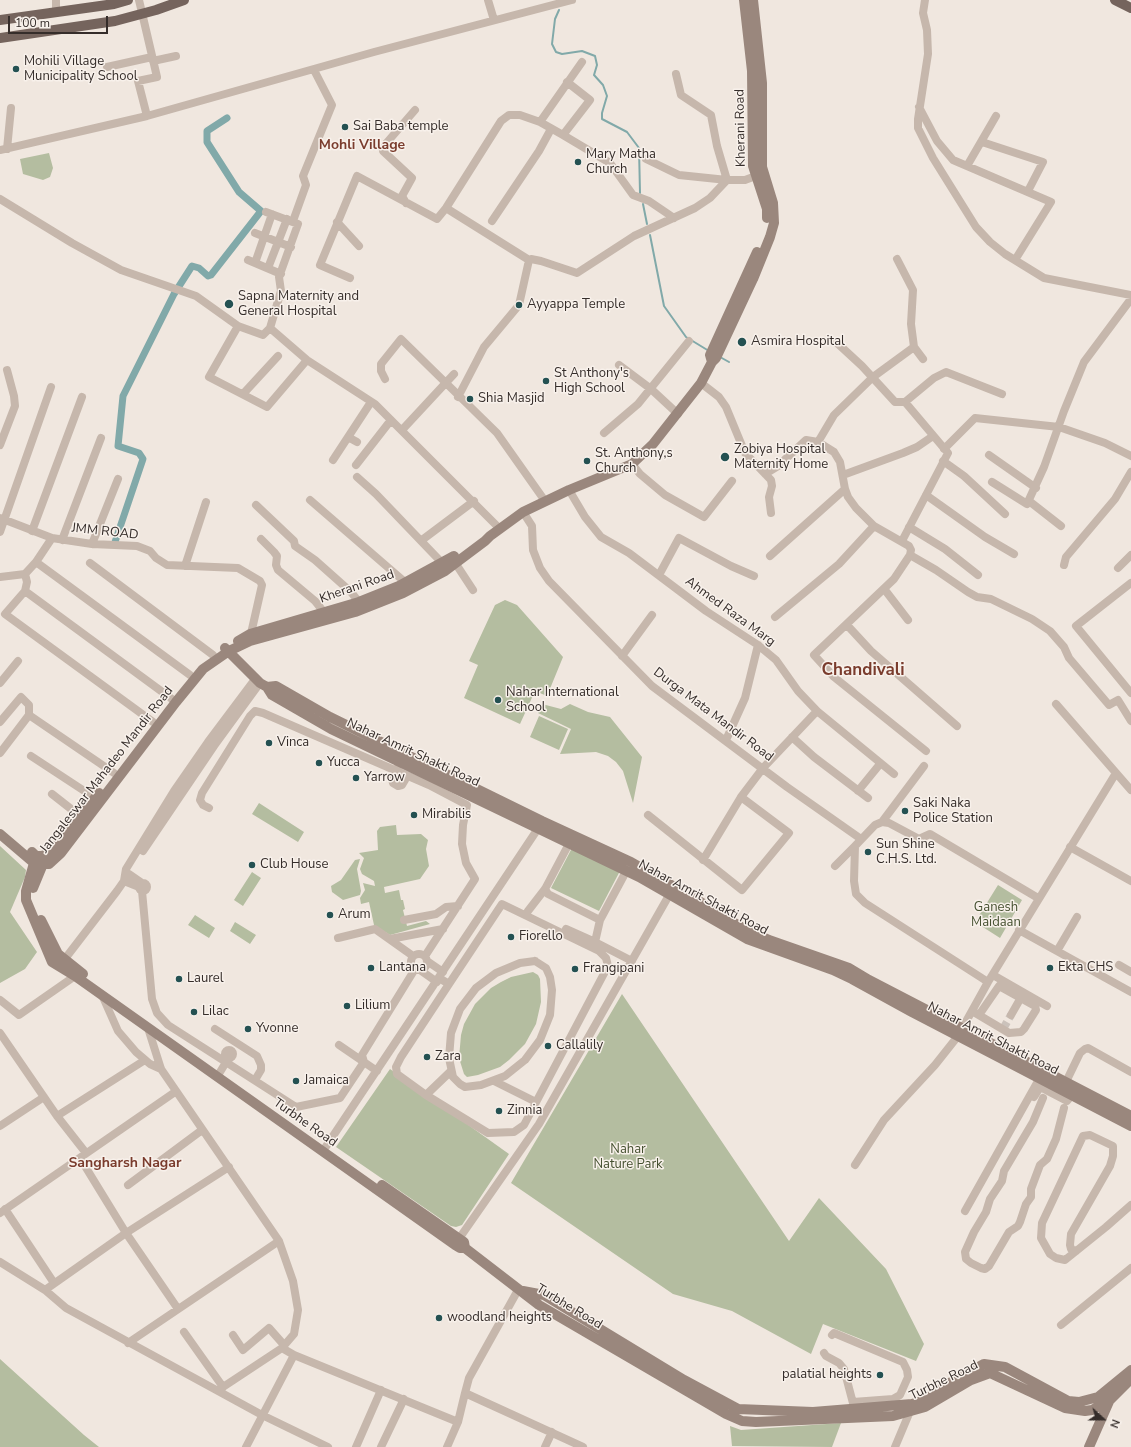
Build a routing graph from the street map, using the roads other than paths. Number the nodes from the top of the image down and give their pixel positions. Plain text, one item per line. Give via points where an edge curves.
1 (56, 0) edge
2 (128, 0) edge
3 (138, 0) edge
4 (184, 0) edge
5 (488, 0) edge
6 (572, 0) edge
7 (744, 0) edge
8 (753, 0) edge
9 (925, 0) edge
10 (1115, 0) edge
11 (1131, 8) edge
12 (56, 13) junction
13 (142, 14) junction
14 (0, 20) edge
15 (494, 20) junction
16 (0, 38) edge
17 (176, 56) dead end
18 (153, 59) junction
19 (582, 62) dead end
20 (107, 68) dead end
21 (314, 70) junction
22 (676, 74) dead end
23 (567, 82) junction
24 (757, 92) junction
25 (920, 107) junction
26 (11, 108) dead end
27 (415, 110) dead end
28 (147, 116) junction
29 (996, 116) dead end
30 (540, 122) junction
31 (551, 129) junction
32 (563, 135) junction
33 (982, 142) junction
34 (4, 150) edge
35 (646, 159) dead end
36 (967, 166) junction
37 (760, 175) junction
38 (727, 180) junction
39 (1028, 191) junction
40 (0, 199) edge
41 (406, 203) junction
42 (446, 208) junction
43 (674, 218) junction
44 (290, 220) junction
45 (492, 221) dead end
46 (337, 222) junction
47 (255, 232) dead end
48 (265, 236) junction
49 (278, 242) junction
50 (359, 246) dead end
51 (291, 247) junction
52 (897, 259) dead end
53 (529, 260) junction
54 (1015, 260) junction
55 (268, 268) junction
56 (281, 274) junction
57 (350, 278) dead end
58 (1131, 294) edge
59 (1131, 299) edge
60 (238, 326) junction
61 (270, 328) junction
62 (689, 340) dead end
63 (836, 342) dead end
64 (914, 347) junction
65 (278, 356) dead end
66 (923, 359) dead end
67 (307, 360) junction
68 (619, 365) dead end
69 (8, 370) dead end
70 (454, 374) dead end
71 (873, 377) junction
72 (385, 379) dead end
73 (701, 383) junction
74 (445, 384) junction
75 (51, 387) dead end
76 (651, 389) junction
77 (243, 394) junction
78 (1002, 394) dead end
79 (82, 397) dead end
80 (458, 397) junction
81 (905, 402) junction
82 (367, 403) junction
83 (381, 414) dead end
84 (678, 414) junction
85 (391, 420) junction
86 (1059, 427) junction
87 (402, 430) junction
88 (604, 433) dead end
89 (933, 436) junction
90 (348, 437) junction
91 (101, 438) dead end
92 (357, 442) dead end
93 (818, 442) junction
94 (0, 446) edge
95 (944, 449) junction
96 (989, 455) dead end
97 (1131, 456) edge
98 (333, 460) dead end
99 (943, 461) junction
100 (632, 464) junction
101 (356, 465) dead end
102 (1131, 472) edge
103 (765, 474) junction
104 (844, 475) junction
105 (357, 477) dead end
106 (118, 479) dead end
107 (732, 481) dead end
108 (992, 482) dead end
109 (1036, 488) junction
110 (846, 489) junction
111 (569, 490) junction
112 (926, 495) junction
113 (310, 500) dead end
114 (474, 501) junction
115 (545, 501) junction
116 (1029, 501) junction
117 (206, 502) dead end
118 (256, 506) dead end
119 (523, 512) junction
120 (771, 513) dead end
121 (1005, 514) dead end
122 (2, 519) edge
123 (874, 526) junction
124 (1061, 526) dead end
125 (909, 527) junction
126 (500, 529) junction
127 (32, 531) junction
128 (0, 532) edge
129 (52, 538) junction
130 (261, 539) dead end
131 (62, 540) junction
132 (422, 540) junction
133 (902, 541) junction
134 (92, 544) junction
135 (1014, 554) dead end
136 (910, 555) junction
137 (1131, 555) edge
138 (770, 556) dead end
139 (36, 562) junction
140 (90, 563) dead end
141 (450, 563) junction
142 (1064, 565) dead end
143 (185, 566) junction
144 (1118, 568) dead end
145 (25, 574) junction
146 (659, 575) junction
147 (978, 575) dead end
148 (754, 576) dead end
149 (0, 577) edge
150 (406, 583) junction
151 (1131, 583) edge
152 (473, 590) dead end
153 (885, 590) junction
154 (24, 591) junction
155 (361, 605) junction
156 (652, 615) dead end
157 (327, 616) junction
158 (775, 617) dead end
159 (908, 620) dead end
160 (847, 625) junction
161 (250, 638) junction
162 (758, 644) junction
163 (227, 649) junction
164 (213, 655) junction
165 (622, 656) junction
166 (18, 661) dead end
167 (190, 675) junction
168 (0, 683) edge
169 (261, 683) junction
170 (1131, 693) edge
171 (173, 700) junction
172 (1056, 704) dead end
173 (818, 711) junction
174 (29, 715) junction
175 (1131, 721) edge
176 (0, 722) edge
177 (153, 722) junction
178 (957, 726) dead end
179 (792, 737) junction
180 (726, 740) junction
181 (209, 749) junction
182 (926, 751) dead end
183 (0, 753) edge
184 (405, 753) junction
185 (31, 756) dead end
186 (224, 758) junction
187 (880, 764) junction
188 (924, 766) dead end
189 (763, 768) junction
190 (400, 770) junction
191 (1116, 773) junction
192 (114, 774) junction
193 (894, 774) dead end
194 (1131, 790) edge
195 (858, 791) junction
196 (52, 794) dead end
197 (741, 797) junction
198 (95, 798) junction
199 (868, 798) dead end
200 (209, 808) dead end
201 (648, 815) dead end
202 (80, 816) junction
203 (882, 822) junction
204 (0, 825) edge
205 (540, 825) junction
206 (0, 834) edge
207 (861, 838) junction
208 (572, 840) junction
209 (855, 846) junction
210 (1070, 847) junction
211 (40, 860) junction
212 (703, 860) junction
213 (835, 866) dead end
214 (629, 867) junction
215 (126, 877) junction
216 (1131, 881) edge
217 (544, 889) junction
218 (671, 891) junction
219 (502, 898) dead end
220 (1038, 898) junction
221 (458, 906) junction
222 (528, 911) junction
223 (1077, 917) dead end
224 (404, 920) dead end
225 (600, 920) junction
226 (443, 929) junction
227 (1019, 930) junction
228 (338, 938) dead end
229 (390, 939) junction
230 (595, 942) junction
231 (1057, 951) junction
232 (413, 956) junction
233 (426, 959) junction
234 (632, 961) junction
235 (62, 963) junction
236 (1120, 965) dead end
237 (418, 969) junction
238 (1131, 972) edge
239 (993, 974) junction
240 (75, 976) junction
241 (440, 977) junction
242 (988, 982) junction
243 (449, 984) junction
244 (1131, 992) edge
245 (102, 995) junction
246 (1022, 996) junction
247 (0, 1000) edge
248 (1047, 1006) dead end
249 (976, 1014) junction
250 (1011, 1014) tunnel mouth
251 (148, 1028) junction
252 (215, 1029) dead end
253 (960, 1032) junction
254 (0, 1033) edge
255 (339, 1045) dead end
256 (563, 1052) junction
257 (576, 1058) junction
258 (226, 1059) junction
259 (145, 1060) junction
260 (364, 1062) junction
261 (161, 1069) junction
262 (377, 1071) junction
263 (451, 1071) junction
264 (1131, 1072) edge
265 (217, 1073) junction
266 (1042, 1074) junction
267 (254, 1080) junction
268 (494, 1081) junction
269 (1064, 1086) junction
270 (175, 1092) junction
271 (426, 1095) junction
272 (1072, 1095) junction
273 (44, 1097) junction
274 (1044, 1098) dead end
275 (536, 1102) junction
276 (1026, 1102) junction
277 (1064, 1108) dead end
278 (57, 1116) junction
279 (1131, 1116) edge
280 (0, 1126) edge
281 (1131, 1126) edge
282 (202, 1130) junction
283 (324, 1149) junction
284 (83, 1156) junction
285 (996, 1156) junction
286 (1009, 1162) junction
287 (992, 1164) junction
288 (855, 1166) dead end
289 (229, 1167) junction
290 (1004, 1171) junction
291 (128, 1186) dead end
292 (1131, 1205) edge
293 (3, 1211) edge
294 (965, 1211) dead end
295 (126, 1233) junction
296 (279, 1242) junction
297 (460, 1244) junction
298 (1076, 1252) junction
299 (0, 1262) edge
300 (1131, 1268) edge
301 (54, 1283) junction
302 (44, 1290) junction
303 (518, 1290) junction
304 (178, 1309) junction
305 (1061, 1325) dead end
306 (184, 1332) dead end
307 (832, 1334) dead end
308 (233, 1335) dead end
309 (128, 1343) junction
310 (283, 1346) junction
311 (824, 1353) dead end
312 (294, 1355) junction
313 (1001, 1366) junction
314 (1131, 1370) edge
315 (998, 1377) junction
316 (1131, 1379) edge
317 (1110, 1388) junction
318 (221, 1389) junction
319 (381, 1390) junction
320 (465, 1393) junction
321 (404, 1399) junction
322 (1111, 1399) junction
323 (911, 1408) junction
324 (743, 1409) junction
325 (854, 1410) junction
326 (262, 1416) junction
327 (814, 1416) junction
328 (742, 1421) junction
329 (458, 1422) junction
330 (552, 1432) junction
331 (381, 1446) edge
332 (246, 1447) edge
333 (328, 1447) edge
334 (356, 1447) edge
335 (447, 1447) edge
336 (545, 1447) edge
337 (583, 1447) edge
338 (896, 1447) edge
339 (1090, 1447) edge

1 - 12 street
2 - 12 main road
3 - 13 street
4 - 13 main road
5 - 15 street
6 - 15 street
7 - 24 street, Kherani Road
8 - 24 street, Kherani Road via 759,45
9 - 25 street via 923,13 928,54
10 - 11 main road
12 - 14 main road
13 - 16 main road via 114,21
13 - 18 street
15 - 21 street
17 - 18 street
18 - 20 street
18 - 28 street via 157,77 138,81
19 - 23 street
21 - 28 street
21 - 44 street via 332,105 303,176 306,185
22 - 38 street via 681,95 711,115
23 - 30 street
23 - 32 street via 590,100
24 - 37 street, Kherani Road via 753,166
25 - 36 street via 941,146 953,160
25 - 54 street via 918,128 968,215 990,242
26 - 34 street
27 - 41 street via 383,147 384,151 412,178 402,196
28 - 34 street
29 - 33 street
30 - 31 street
30 - 42 street via 520,115 501,120
31 - 32 street
31 - 45 street
32 - 43 street via 610,163 633,195 649,201
33 - 36 street
33 - 39 street via 1043,162
35 - 38 street via 679,175
36 - 39 street
37 - 38 street via 745,180
37 - 73 street, Kherani Road via 773,203 774,223 756,272
38 - 43 street via 710,198
39 - 54 street via 1051,202
40 - 60 street via 121,270 196,296
41 - 42 street via 437,219
41 - 46 street via 357,176
42 - 53 street
43 - 53 street via 634,236 577,274 541,261
44 - 48 street via 269,213
44 - 49 street
44 - 51 street via 298,224
46 - 50 street
46 - 57 street via 320,265
47 - 48 street
48 - 49 street
48 - 55 street via 251,262
49 - 51 street
49 - 55 street
51 - 56 street
52 - 64 street via 913,290
53 - 80 street via 519,305 484,347
54 - 58 street via 1044,278
55 - 56 street
56 - 61 street via 281,291
59 - 86 street via 1084,362
60 - 61 street via 263,335
60 - 77 street via 209,377
61 - 67 street
62 - 76 street
63 - 71 street
64 - 66 street
64 - 71 street
65 - 77 street
67 - 77 street via 267,406
67 - 82 street
68 - 76 street
69 - 94 street via 15,406
70 - 74 street
71 - 81 street via 895,402
71 - 93 street via 834,415
72 - 74 street via 381,364 401,339
73 - 84 street, Kherani Road
73 - 103 street via 719,397 726,407 745,453
74 - 80 street
74 - 87 street
75 - 122 street
76 - 84 street
76 - 88 street via 638,404
78 - 81 street via 946,372 934,378
79 - 127 street
80 - 115 street via 497,433
81 - 89 street
82 - 83 street
82 - 85 street
82 - 90 street
84 - 100 street, Kherani Road
85 - 87 street
85 - 101 street
86 - 95 street via 975,418
86 - 97 street via 1105,443
86 - 109 street
87 - 114 street
89 - 95 street
89 - 104 street via 918,447
90 - 92 street
90 - 98 street
91 - 131 street
93 - 103 street via 806,440 778,466
93 - 104 street via 834,452
95 - 99 street via 948,453
96 - 109 street
99 - 112 street
99 - 121 street
100 - 107 street via 640,474 665,494 704,517
100 - 111 street, Kherani Road
102 - 142 street via 1115,499 1066,557
103 - 120 street via 771,480 772,486 769,497
104 - 110 street
105 - 132 street
106 - 134 street
108 - 116 street via 1020,501 1027,504
109 - 116 street
110 - 123 street via 856,508
110 - 138 street
111 - 115 street, Kherani Road
111 - 146 street, Ahmed Raza Marg via 600,537 629,553
112 - 125 street
112 - 135 street via 985,537
113 - 150 street
114 - 126 street
114 - 132 street
115 - 119 street, Kherani Road
116 - 124 street
117 - 143 street
118 - 155 street
119 - 126 street, Kherani Road
119 - 165 street, Durga Mata Mandir Road via 532,526 534,550 546,577
122 - 127 street, JMM ROAD
122 - 128 street
123 - 133 street
123 - 158 street via 839,564
125 - 133 street
125 - 147 street via 946,548
126 - 141 street, Kherani Road via 490,536 484,535
127 - 129 street, JMM ROAD
129 - 131 street, JMM ROAD
129 - 139 street
130 - 157 street via 277,556 278,570 315,601
131 - 134 street, JMM ROAD
132 - 141 street
133 - 136 street via 909,546
134 - 143 street, JMM ROAD via 137,546 150,551 167,565
136 - 153 street
136 - 175 street via 977,597 991,599 1050,630 1069,658 1109,705 1118,700
137 - 144 street
139 - 145 street
139 - 167 street
140 - 164 street
141 - 150 street, Kherani Road
141 - 152 street
141 - 155 street, Kherani Road via 403,594
143 - 161 street, JMM ROAD via 238,568 260,581 261,594
145 - 149 street
145 - 154 street via 27,582
146 - 148 street via 679,538
146 - 162 street, Ahmed Raza Marg via 706,611
150 - 155 street, Kherani Road
151 - 170 street via 1076,626
153 - 159 street
153 - 160 street
154 - 171 street
154 - 177 street via 5,614
155 - 157 street, Kherani Road
156 - 165 street
157 - 161 street, Kherani Road
160 - 178 street via 871,652
160 - 182 street via 814,655 834,677
161 - 163 street, Kherani Road
162 - 173 street, Ahmed Raza Marg
162 - 180 street via 745,698
163 - 164 street, Jangaleswar Mahadeo Mandir Road
163 - 169 street, Nahar Amrit Shakti Road
163 - 171 street, Jangaleswar Mahadeo Mandir Road
164 - 167 street, Jangaleswar Mahadeo Mandir Road
165 - 180 street, Durga Mata Mandir Road via 652,686
166 - 168 street
167 - 171 street, Jangaleswar Mahadeo Mandir Road
169 - 181 street
169 - 184 street, Nahar Amrit Shakti Road via 276,686 330,717
169 - 190 street, Nahar Amrit Shakti Road via 272,695
171 - 177 street, Jangaleswar Mahadeo Mandir Road
171 - 211 street, Jangaleswar Mahadeo Mandir Road via 61,853 49,864
172 - 191 street
173 - 179 street
173 - 187 street, Ahmed Raza Marg
174 - 176 street via 29,705 21,697
174 - 183 street
174 - 192 street
177 - 192 street, Jangaleswar Mahadeo Mandir Road
179 - 189 street
179 - 195 street
180 - 189 street, Durga Mata Mandir Road
181 - 186 street
181 - 215 street
184 - 190 street
184 - 205 street, Nahar Amrit Shakti Road
185 - 198 street
186 - 190 street via 255,712 264,713
186 - 200 street via 202,793 200,800
187 - 193 street, Ahmed Raza Marg
187 - 195 street
188 - 203 street
189 - 197 street
189 - 207 street, Durga Mata Mandir Road
190 - 205 street, Nahar Amrit Shakti Road
190 - 221 street via 467,805 462,844 466,863 475,879
191 - 194 street
191 - 210 street
192 - 198 street, Jangaleswar Mahadeo Mandir Road
195 - 199 street
196 - 202 street
197 - 212 street
197 - 212 street via 789,833 742,890
198 - 202 street, Jangaleswar Mahadeo Mandir Road
201 - 212 street
202 - 211 street, Jangaleswar Mahadeo Mandir Road via 51,852
203 - 207 street
203 - 220 street via 889,823 919,839 930,834
204 - 211 street, Jangaleswar Mahadeo Mandir Road
205 - 208 street, Nahar Amrit Shakti Road
205 - 241 street
206 - 211 street, Jangaleswar Mahadeo Mandir Road
207 - 209 street
208 - 214 street, Nahar Amrit Shakti Road
208 - 217 street
209 - 213 street
209 - 242 street via 856,894 865,903
210 - 216 street
210 - 220 street
211 - 235 street via 26,891 26,900 48,957 52,962
214 - 218 street, Nahar Amrit Shakti Road
214 - 225 street
215 - 235 street
215 - 258 street via 141,887 152,999 157,1013 168,1025
217 - 222 street
217 - 225 street via 548,894
218 - 234 street
218 - 253 street, Nahar Amrit Shakti Road via 747,939 834,967
219 - 222 street
220 - 227 street
221 - 224 street via 446,907 436,914
221 - 226 street
222 - 230 street
223 - 231 street
225 - 230 street
226 - 229 street
226 - 233 street
227 - 231 street
227 - 239 street
228 - 229 street via 375,929
229 - 232 street
230 - 234 street
231 - 244 street
232 - 233 street via 418,954
232 - 237 street via 411,963
233 - 237 street via 425,968
233 - 241 street
234 - 257 street
235 - 240 street, Turbhe Road
235 - 265 street
236 - 238 street
237 - 241 street
237 - 260 street via 362,1055
239 - 242 street
239 - 246 street
240 - 245 street, Turbhe Road
240 - 247 street via 19,1015
241 - 243 street
241 - 262 street
242 - 249 street
243 - 256 street via 502,904 599,951 606,958 608,966
243 - 271 street via 396,1067 397,1074
245 - 251 street, Turbhe Road
245 - 259 street via 118,1031
246 - 248 street
246 - 249 street via 997,986
246 - 249 street via 1035,1006 1036,1010 1021,1032 1009,1033
246 - 250 street
249 - 253 street
251 - 261 street
251 - 265 street, Turbhe Road
252 - 267 street via 260,1060 261,1070
253 - 266 street, Nahar Amrit Shakti Road
253 - 288 street via 935,1065 884,1120
254 - 273 street
255 - 260 street
256 - 257 street
256 - 275 street
257 - 297 street via 539,1124
258 - 265 street
258 - 267 street
259 - 261 street
259 - 278 street
260 - 262 street
260 - 267 street via 340,1098 296,1107
261 - 270 street
262 - 283 street
263 - 268 street via 457,1082 465,1087
263 - 268 street via 451,1033 457,1015 467,998 496,973 520,963 535,961 546,968 550,977 552,1003 546,1028 525,1060
263 - 271 street
264 - 269 street via 1088,1048 1080,1053
265 - 283 street, Turbhe Road
266 - 269 street, Nahar Amrit Shakti Road
266 - 276 street
268 - 275 street
269 - 272 street, Nahar Amrit Shakti Road
269 - 279 street, Nahar Amrit Shakti Road
270 - 282 street
270 - 284 street
271 - 275 street via 488,1133 514,1132 524,1125
272 - 276 street via 1067,1101 1042,1088 1031,1103
272 - 281 street, Nahar Amrit Shakti Road
273 - 278 street
273 - 280 street
274 - 286 street
276 - 285 street
277 - 290 street via 1056,1139 1047,1159 1040,1165 1031,1188 1031,1197 1020,1222 1009,1232 986,1269 966,1259 965,1252 990,1199 1000,1185
278 - 284 street
282 - 289 street
282 - 291 street
283 - 297 street, Turbhe Road
284 - 293 street
284 - 295 street
285 - 286 street
285 - 287 street
286 - 290 street
287 - 290 street
287 - 294 street
289 - 295 street
289 - 296 street
292 - 298 street
293 - 301 street
295 - 301 street
295 - 304 street
296 - 304 street
296 - 310 street via 292,1281 298,1310 294,1334
297 - 303 street, Turbhe Road
298 - 298 street via 1066,1260 1050,1254 1042,1238 1042,1223 1083,1136 1090,1135 1113,1146 1114,1156 1071,1234 1071,1249
299 - 302 street
300 - 305 street
301 - 302 street
302 - 309 street via 66,1308
303 - 320 street via 469,1378
303 - 324 street via 544,1295 684,1380 738,1409
303 - 328 street, Turbhe Road via 546,1309
304 - 309 street
306 - 318 street
307 - 325 street via 834,1332 903,1362 907,1370 908,1378 900,1395
308 - 310 street via 243,1350 269,1328
309 - 318 street
310 - 312 street
310 - 318 street
311 - 325 street via 844,1369
312 - 319 street
312 - 326 street
313 - 315 street
313 - 317 street via 1068,1401 1080,1402 1098,1397
313 - 323 street via 984,1364
314 - 317 street
315 - 322 street, Turbhe Road via 1074,1411 1092,1410
315 - 323 street, Turbhe Road via 990,1373 971,1380 925,1407
316 - 322 street
317 - 322 street
318 - 326 street
319 - 321 street
319 - 334 street
320 - 329 street
320 - 330 street
321 - 329 street
321 - 331 street
322 - 339 street
323 - 325 street, Turbhe Road via 893,1416
323 - 338 street
324 - 327 street
324 - 328 street
325 - 327 street, Turbhe Road
326 - 332 street
326 - 333 street
327 - 328 street, Turbhe Road
329 - 335 street
330 - 336 street
330 - 337 street

